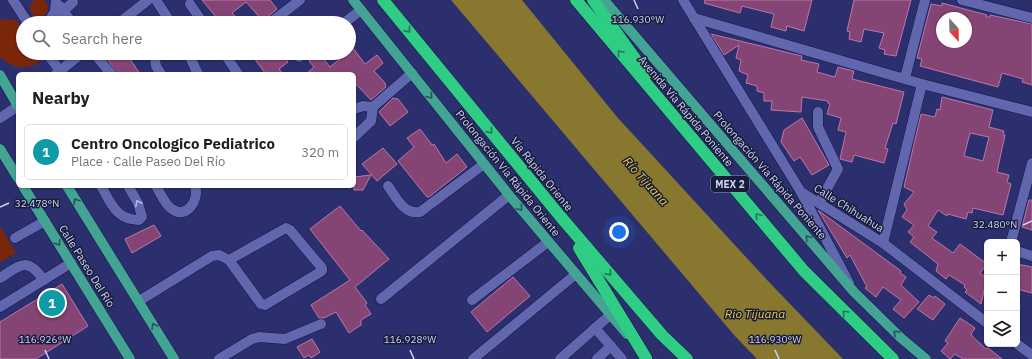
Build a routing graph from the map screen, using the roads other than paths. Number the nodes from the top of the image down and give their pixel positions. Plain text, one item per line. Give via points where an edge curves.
1 (13, 0) edge
2 (56, 0) edge
3 (148, 0) edge
4 (156, 0) edge
5 (300, 0) edge
6 (353, 0) edge
7 (383, 0) edge
8 (576, 0) edge
9 (593, 0) edge
10 (604, 0) edge
11 (683, 0) edge
12 (925, 0) edge
13 (962, 0) edge
14 (73, 2) dead end
15 (190, 4) dead end
16 (361, 10) junction
17 (64, 11) junction
18 (24, 16) edge
19 (51, 16) edge
20 (56, 16) edge
21 (67, 16) edge
22 (129, 16) edge
23 (166, 16) edge
24 (198, 16) edge
25 (279, 16) edge
26 (353, 16) edge
27 (694, 18) junction
28 (1032, 18) edge
29 (51, 60) edge
30 (73, 60) edge
31 (100, 60) edge
32 (155, 60) edge
33 (191, 60) edge
34 (229, 60) edge
35 (58, 72) edge
36 (110, 72) edge
37 (160, 72) edge
38 (197, 72) edge
39 (237, 72) edge
40 (412, 73) junction
41 (0, 75) edge
42 (905, 78) junction
43 (922, 84) junction
44 (16, 103) edge
45 (16, 107) edge
46 (373, 107) junction
47 (665, 107) junction
48 (356, 108) edge
49 (818, 112) dead end
50 (1032, 112) edge
51 (0, 118) edge
52 (356, 135) edge
53 (0, 149) edge
54 (1032, 163) edge
55 (484, 164) junction
56 (16, 175) edge
57 (1030, 180) edge
58 (388, 186) dead end
59 (24, 188) edge
60 (68, 188) edge
61 (102, 188) edge
62 (129, 188) edge
63 (157, 188) edge
64 (196, 188) edge
65 (801, 192) junction
66 (509, 195) junction
67 (820, 203) junction
68 (560, 216) junction
69 (45, 221) junction
70 (15, 238) dead end
71 (1012, 239) edge
72 (548, 242) junction
73 (883, 242) junction
74 (1020, 252) edge
75 (1032, 256) edge
76 (229, 260) junction
77 (71, 263) junction
78 (576, 274) junction
79 (0, 278) edge
80 (44, 280) junction
81 (854, 292) junction
82 (381, 299) dead end
83 (139, 300) junction
84 (472, 300) dead end
85 (0, 307) edge
86 (610, 315) junction
87 (984, 321) edge
88 (321, 324) dead end
89 (595, 328) junction
90 (611, 346) junction
91 (1020, 346) edge
92 (1032, 355) edge
93 (647, 358) edge
94 (130, 359) edge
95 (174, 359) edge
96 (219, 359) edge
97 (474, 359) edge
98 (560, 359) edge
99 (597, 359) edge
100 (622, 359) edge
101 (686, 359) edge
102 (893, 359) edge
103 (926, 359) edge

1 - 18 street
2 - 17 street
2 - 19 street via 55,11
3 - 22 street
4 - 23 street
5 - 25 street
6 - 16 main road, Prolongación Vía Rápida Oriente
7 -> 68 highway, Vía Rápida Oriente
47 -> 8 highway, Avenida Vía Rápida Poniente / MEX 2
9 - 47 highway via 662,95
81 -> 10 main road, Prolongación Vía Rápida Poniente
11 - 27 street, Calle Chihuahua
12 - 42 street
13 - 28 street
14 - 17 street
15 - 24 street
16 - 26 street
16 - 40 main road, Prolongación Vía Rápida Oriente
17 - 20 street
17 - 21 street
27 - 42 street
27 - 65 street, Calle Chihuahua
29 - 35 street
30 - 35 street
31 - 36 street
32 - 37 street
33 - 38 street
34 - 39 street
40 - 46 street
40 -> 55 main road, Prolongación Vía Rápida Oriente
41 - 44 main road
42 - 43 street
43 - 50 street
43 - 73 street
45 - 51 street
46 - 48 street
46 - 52 street via 371,120
102 -> 47 highway, Avenida Vía Rápida Poniente / MEX 2 via 804,271
49 - 67 street via 818,127 838,169
53 - 56 main road
54 - 57 street
55 - 58 street via 420,212 407,211
55 - 66 main road, Prolongación Vía Rápida Oriente
57 - 71 street
59 - 69 main road, Calle Paseo Del Río
83 -> 60 main road
61 -> 62 street via 122,217 139,220 142,217 141,210
63 - 64 street via 171,209 179,212 195,203 198,193
65 - 67 street, Calle Chihuahua
65 - 81 street
66 -> 72 main road, Prolongación Vía Rápida Oriente
66 - 82 street
67 - 73 street, Calle Chihuahua
68 - 93 highway
68 -> 101 highway, Vía Rápida Oriente via 662,335
69 - 70 street
69 -> 77 main road, Calle Paseo Del Río
72 - 78 main road, Prolongación Vía Rápida Oriente
72 - 84 street
73 - 87 street, Calle Chihuahua
74 - 75 street
76 - 76 street via 286,228 322,271 265,305 261,304
76 - 83 street via 215,254
77 - 80 street
77 - 94 main road, Calle Paseo Del Río
78 - 86 main road, Prolongación Vía Rápida Oriente
78 - 97 street
79 - 80 street via 22,265 28,265 32,266
80 - 85 street
103 -> 81 main road, Prolongación Vía Rápida Poniente
95 -> 83 main road
86 - 89 street
86 - 93 main road, Prolongación Vía Rápida Oriente
88 - 96 street via 285,339 252,339
89 - 90 street
89 - 98 street
90 - 99 street
90 - 100 street
91 - 92 street

